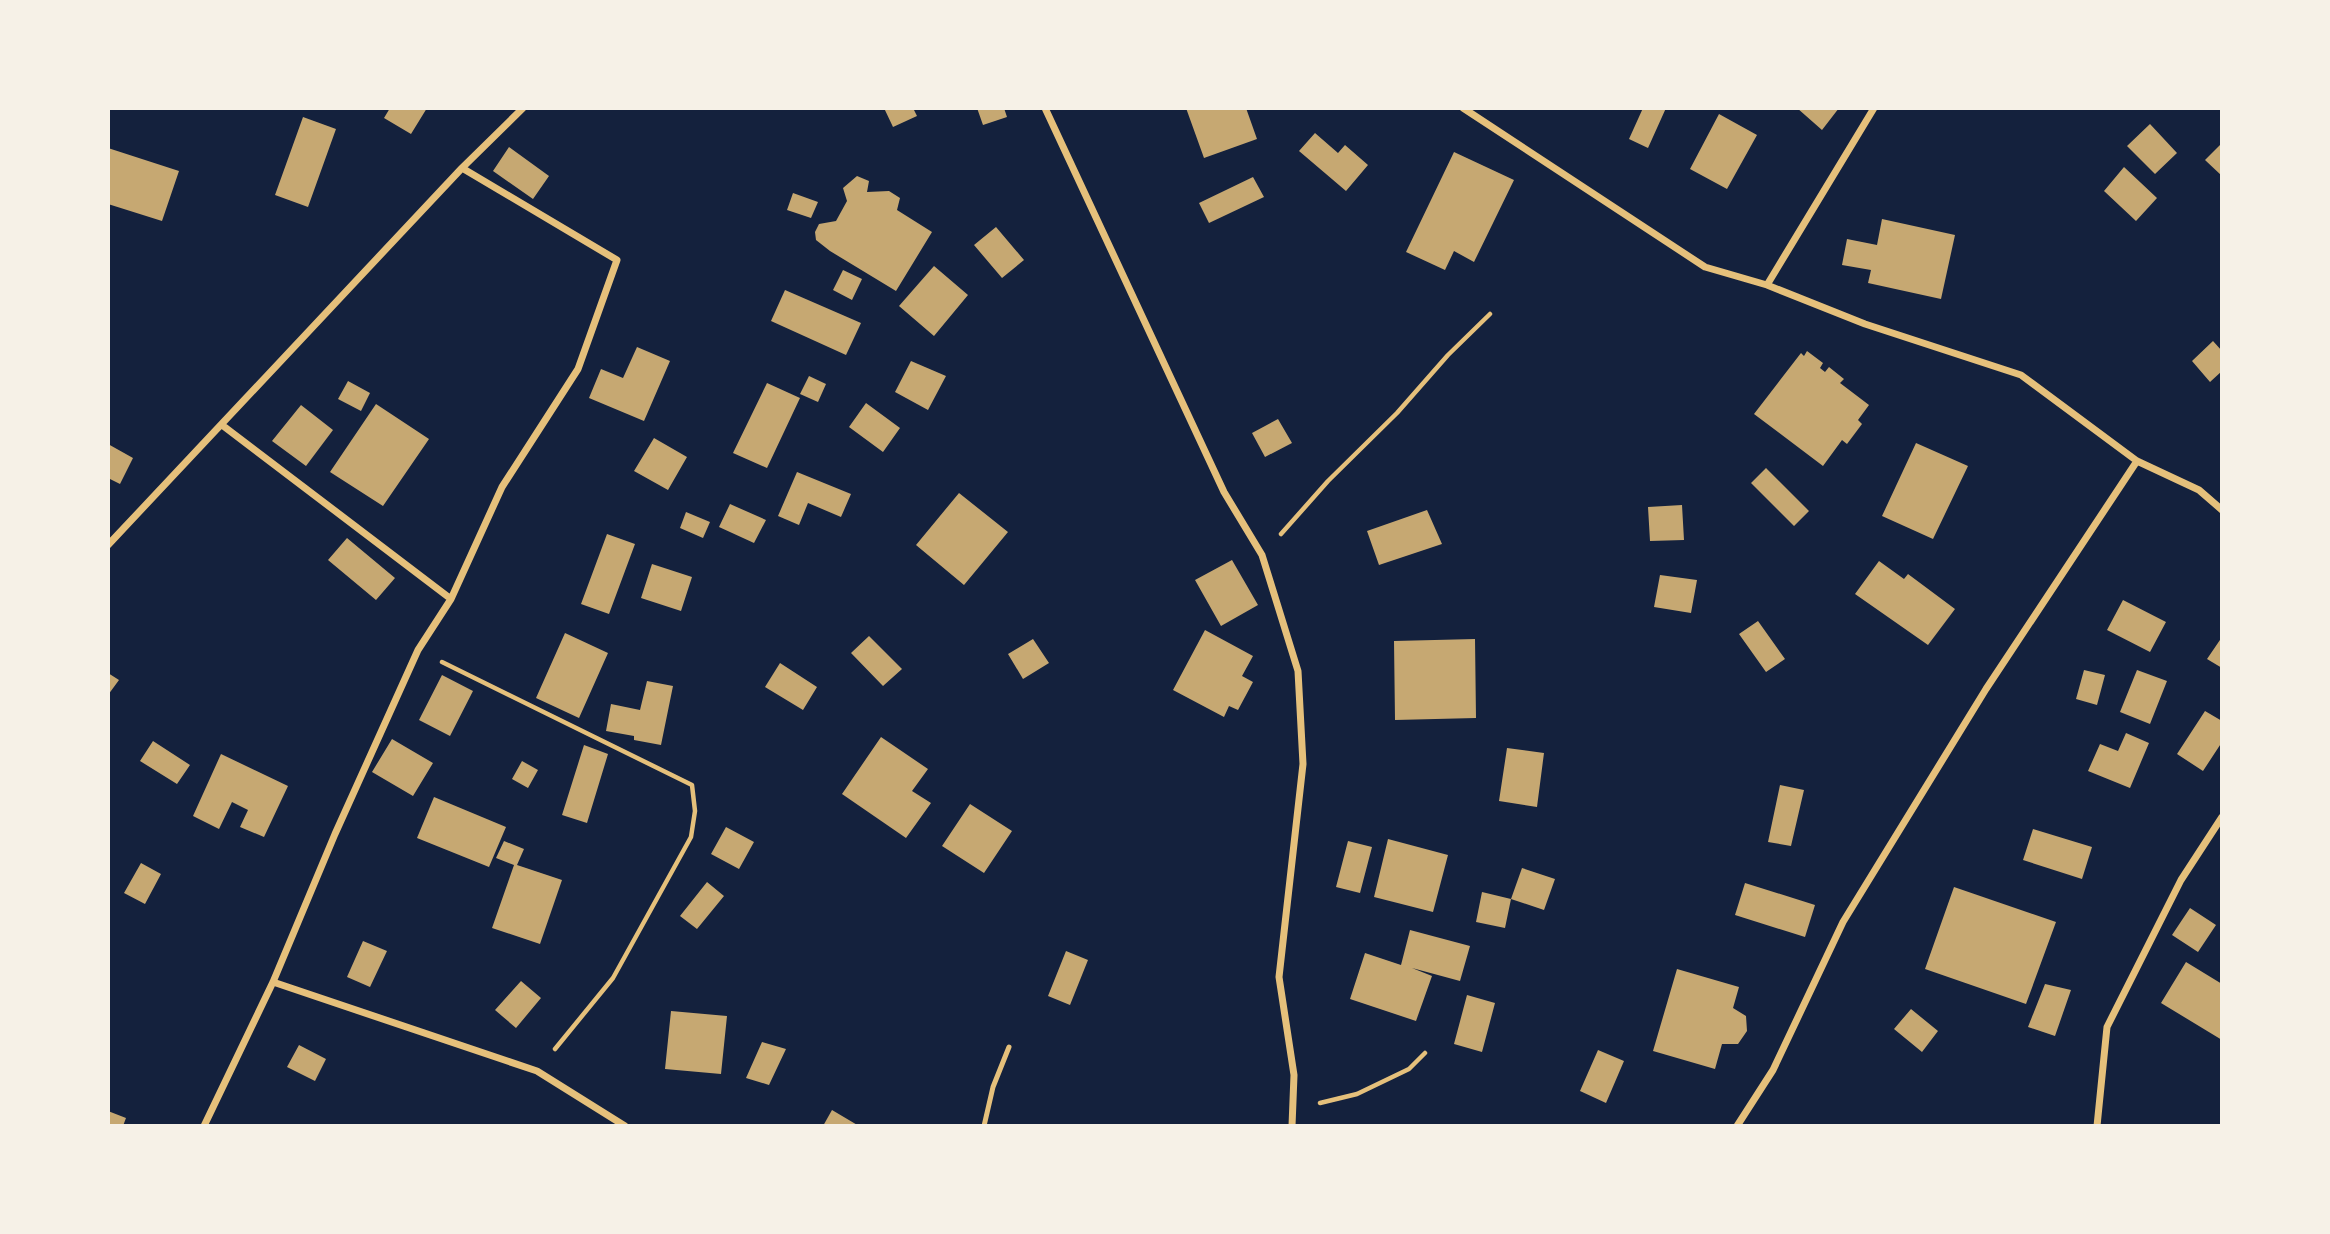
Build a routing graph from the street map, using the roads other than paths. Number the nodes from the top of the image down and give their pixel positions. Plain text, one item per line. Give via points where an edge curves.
1 (523, 108) edge
2 (1045, 108) edge
3 (1462, 108) edge
4 (1874, 108) edge
5 (462, 168) junction
6 (1767, 285) junction
7 (222, 425) junction
8 (2137, 461) junction
9 (2221, 510) edge
10 (108, 545) edge
11 (452, 599) junction
12 (2221, 817) edge
13 (273, 982) junction
14 (1009, 1047) dead end
15 (204, 1125) edge
16 (625, 1125) edge
17 (984, 1125) edge
18 (1292, 1125) edge
19 (1737, 1125) edge
20 (2097, 1125) edge

1 - 5 street
2 - 18 street via 1224,492 1262,555 1298,671 1303,764 1279,977 1294,1075
3 - 6 street via 1705,267
4 - 6 street
5 - 7 street
5 - 11 street via 617,260 578,369 502,487
6 - 8 street via 1865,324 2021,375
7 - 10 street
7 - 11 street
8 - 9 street via 2199,490
8 - 19 street via 1986,689 1843,922 1773,1070
11 - 13 street via 418,650
12 - 20 street via 2181,880 2107,1027
13 - 15 street
13 - 16 street via 537,1071
14 - 17 lane

